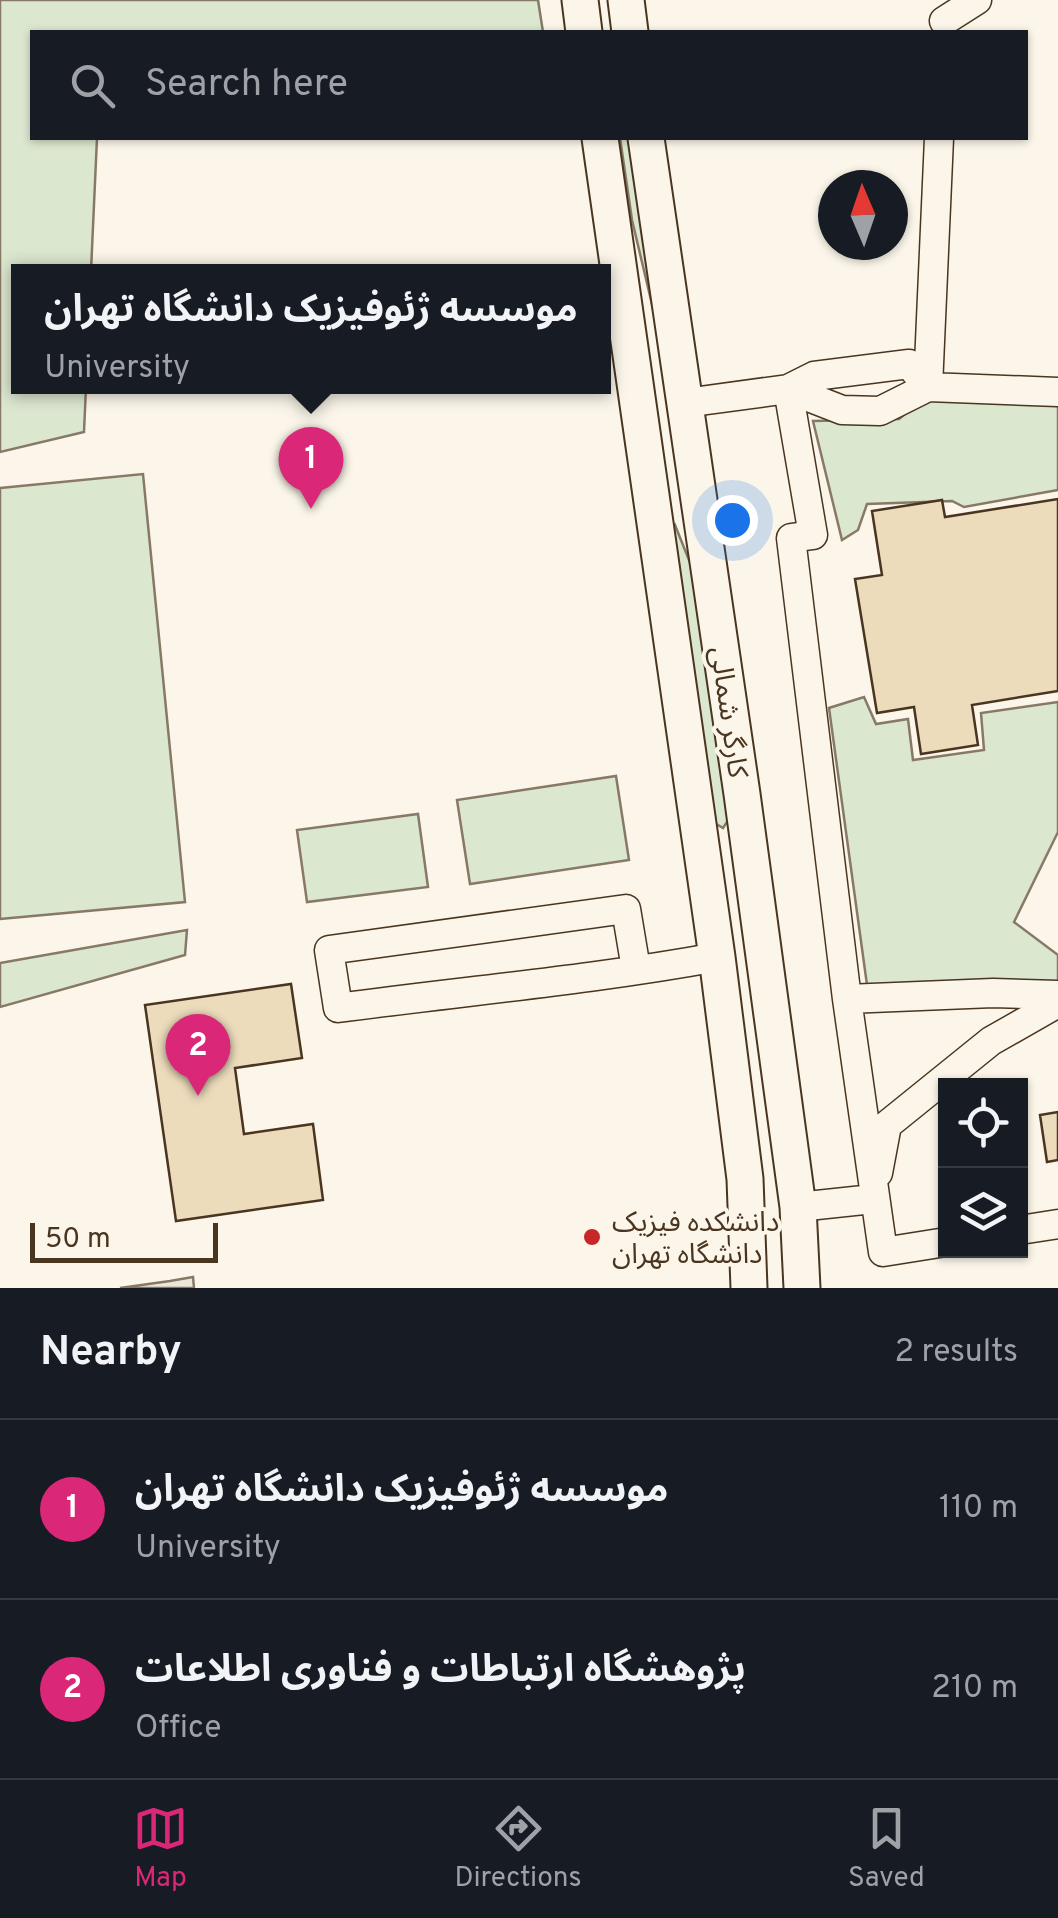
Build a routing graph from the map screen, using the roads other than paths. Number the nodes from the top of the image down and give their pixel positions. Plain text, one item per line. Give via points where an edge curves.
1 (580, 0) edge
2 (626, 0) edge
3 (977, 0) edge
4 (939, 18) edge
5 (584, 30) edge
6 (630, 30) edge
7 (600, 140) edge
8 (646, 140) edge
9 (939, 140) edge
10 (928, 387) junction
11 (788, 389) junction
12 (1058, 392) edge
13 (684, 403) junction
14 (717, 957) junction
15 (636, 969) junction
16 (1058, 995) edge
17 (848, 999) junction
18 (1058, 1003) edge
19 (873, 1199) junction
20 (798, 1206) junction
21 (1058, 1224) edge
22 (1028, 1229) edge
23 (938, 1243) edge
24 (749, 1288) edge
25 (802, 1288) edge

1 - 5 main road
2 - 6 main road
3 - 4 street
7 - 14 main road, کارگر شمالی
8 - 13 main road, کارگر شمالی
9 - 10 street
10 - 11 street via 880,411 842,410
10 - 11 street via 909,364 814,376
10 - 12 street
11 - 13 street
11 - 17 street via 814,535 791,538
13 - 20 main road, کارگر شمالی
14 - 15 street
14 - 24 main road, کارگر شمالی via 745,1179
15 - 15 street via 338,1008 329,950 626,909
16 - 17 street
17 - 19 street
18 - 19 street via 991,1041 887,1125
19 - 20 street
19 - 23 street via 882,1252
20 - 25 main road, کارگر شمالی
21 - 22 street

